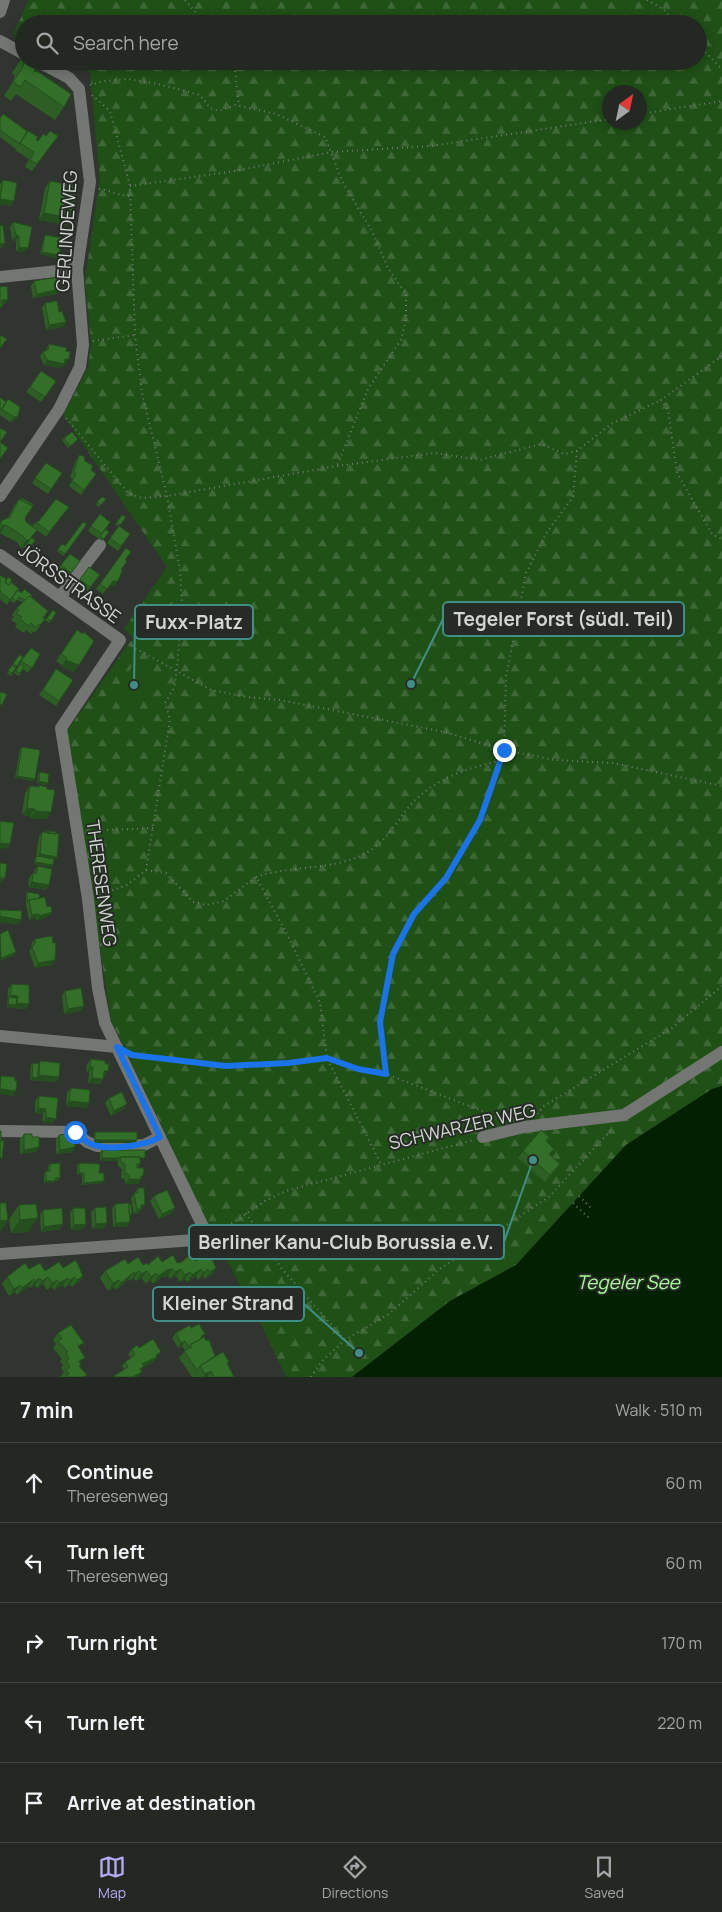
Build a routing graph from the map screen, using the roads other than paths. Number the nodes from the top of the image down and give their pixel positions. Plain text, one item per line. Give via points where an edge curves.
1 (4, 0) edge
2 (0, 12) edge
3 (0, 41) edge
4 (15, 49) edge
5 (54, 70) edge
6 (77, 269) junction
7 (0, 277) edge
8 (0, 496) edge
9 (100, 544) dead end
10 (0, 555) edge
11 (60, 597) junction
12 (120, 640) joint
13 (0, 1036) edge
14 (117, 1047) junction
15 (722, 1052) edge
16 (0, 1131) edge
17 (160, 1137) junction
18 (483, 1137) road end
19 (0, 1254) edge

1 - 2 street
3 - 4 street
5 - 6 street, GERLINDEWEG via 69,78 78,89 89,188
6 - 7 street
6 - 8 street, GERLINDEWEG via 83,345 80,367 58,410
9 - 11 street
10 - 11 street, JÖRSSTRASSE
11 - 12 street, JÖRSSTRASSE
12 - 14 street, THERESENWEG via 61,728 88,899 98,988 106,1023
13 - 14 street
14 - 17 street, THERESENWEG
15 - 18 street, SCHWARZER WEG via 630,1112 524,1127
16 - 17 street via 75,1132 86,1142 97,1146 144,1145
17 - 19 street, THERESENWEG via 209,1239

